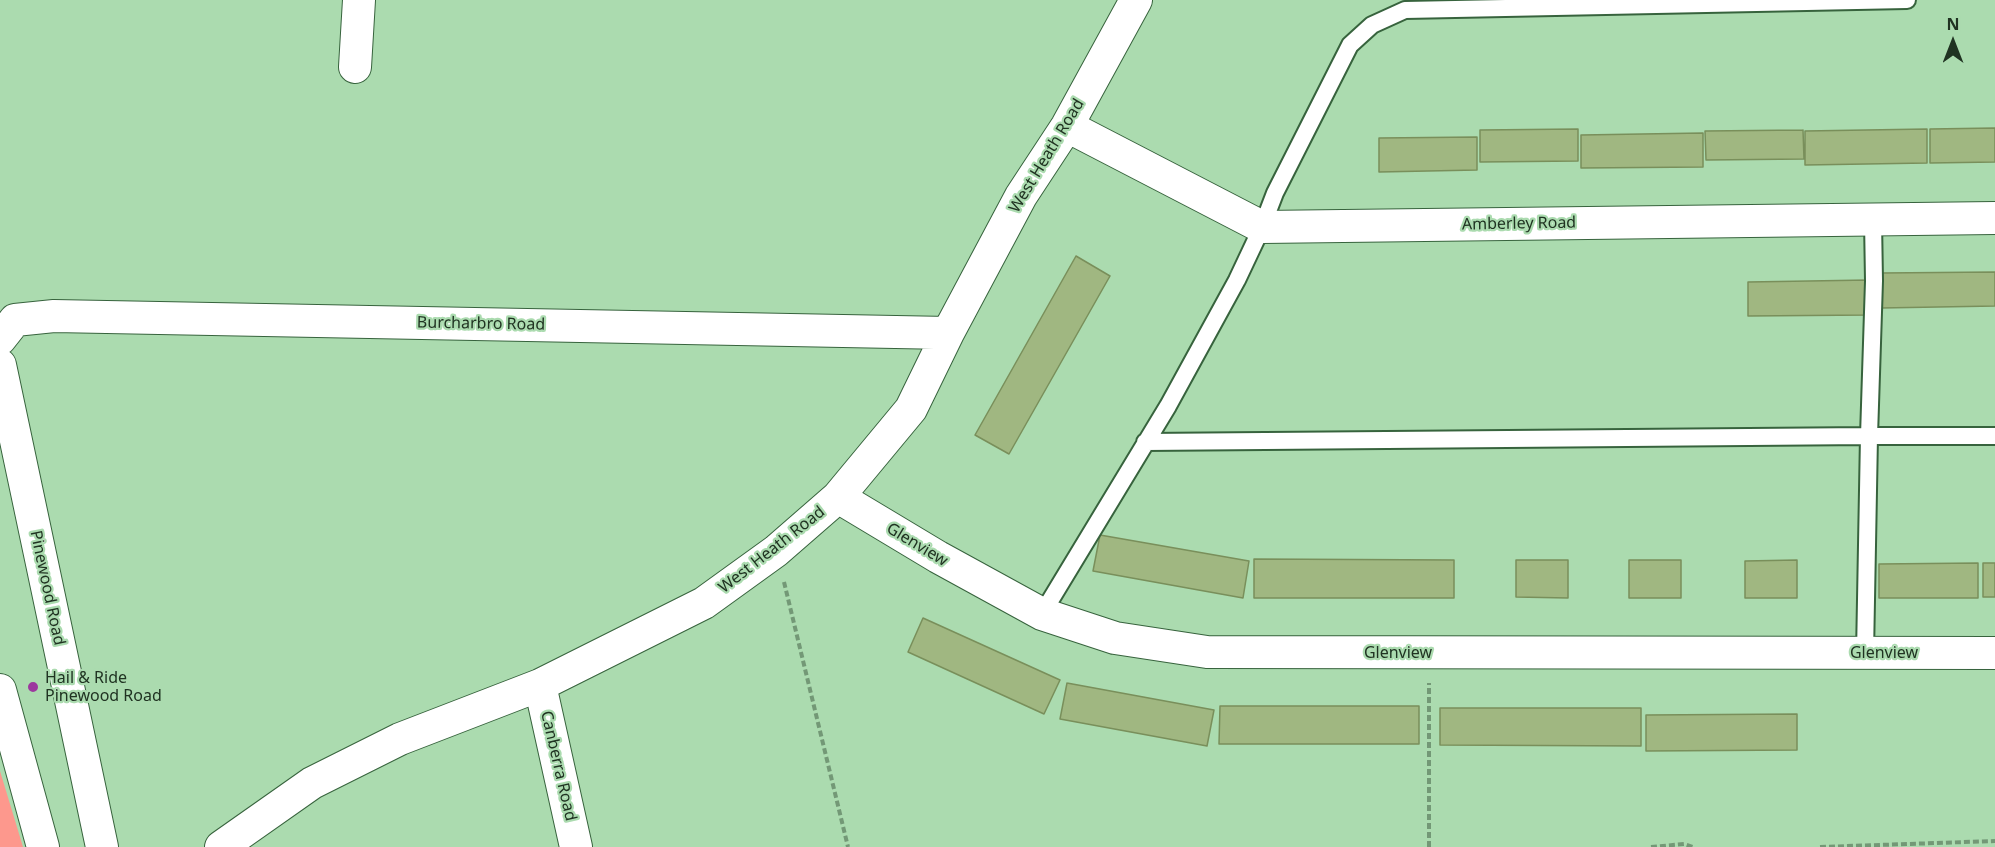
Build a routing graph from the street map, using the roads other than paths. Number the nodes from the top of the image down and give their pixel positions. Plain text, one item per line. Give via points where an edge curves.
1 (359, 0) edge
2 (1136, 0) edge
3 (1907, 0) edge
4 (355, 67) dead end
5 (1067, 126) junction
6 (1995, 218) edge
7 (1873, 220) junction
8 (1262, 227) junction
9 (7, 329) edge
10 (948, 333) junction
11 (0, 365) edge
12 (1869, 436) junction
13 (1995, 436) edge
14 (1145, 442) junction
15 (838, 497) junction
16 (1042, 614) junction
17 (1995, 653) edge
18 (1865, 654) junction
19 (540, 685) junction
20 (0, 690) edge
21 (43, 847) edge
22 (102, 847) edge
23 (221, 847) edge
24 (576, 847) edge

1 - 4 street
2 - 5 street, West Heath Road
3 - 8 lane via 1405,10 1372,25 1350,45 1275,193
5 - 8 street, Amberley Road
5 - 10 street, West Heath Road via 1022,196
6 - 7 street, Amberley Road
7 - 8 street, Amberley Road
7 - 12 lane
8 - 14 lane via 1237,280
9 - 10 street, Burcharbro Road via 66,316
10 - 15 street, West Heath Road via 911,409
11 - 22 street, Pinewood Road
12 - 13 lane
12 - 14 lane
12 - 18 lane
14 - 16 lane
15 - 16 street, Glenview via 938,558
15 - 19 street, West Heath Road via 776,550 704,603
16 - 18 street, Glenview via 1115,638 1207,652
17 - 18 street, Glenview
19 - 23 street, West Heath Road via 400,739 312,783
19 - 24 street, Canberra Road
20 - 21 street

